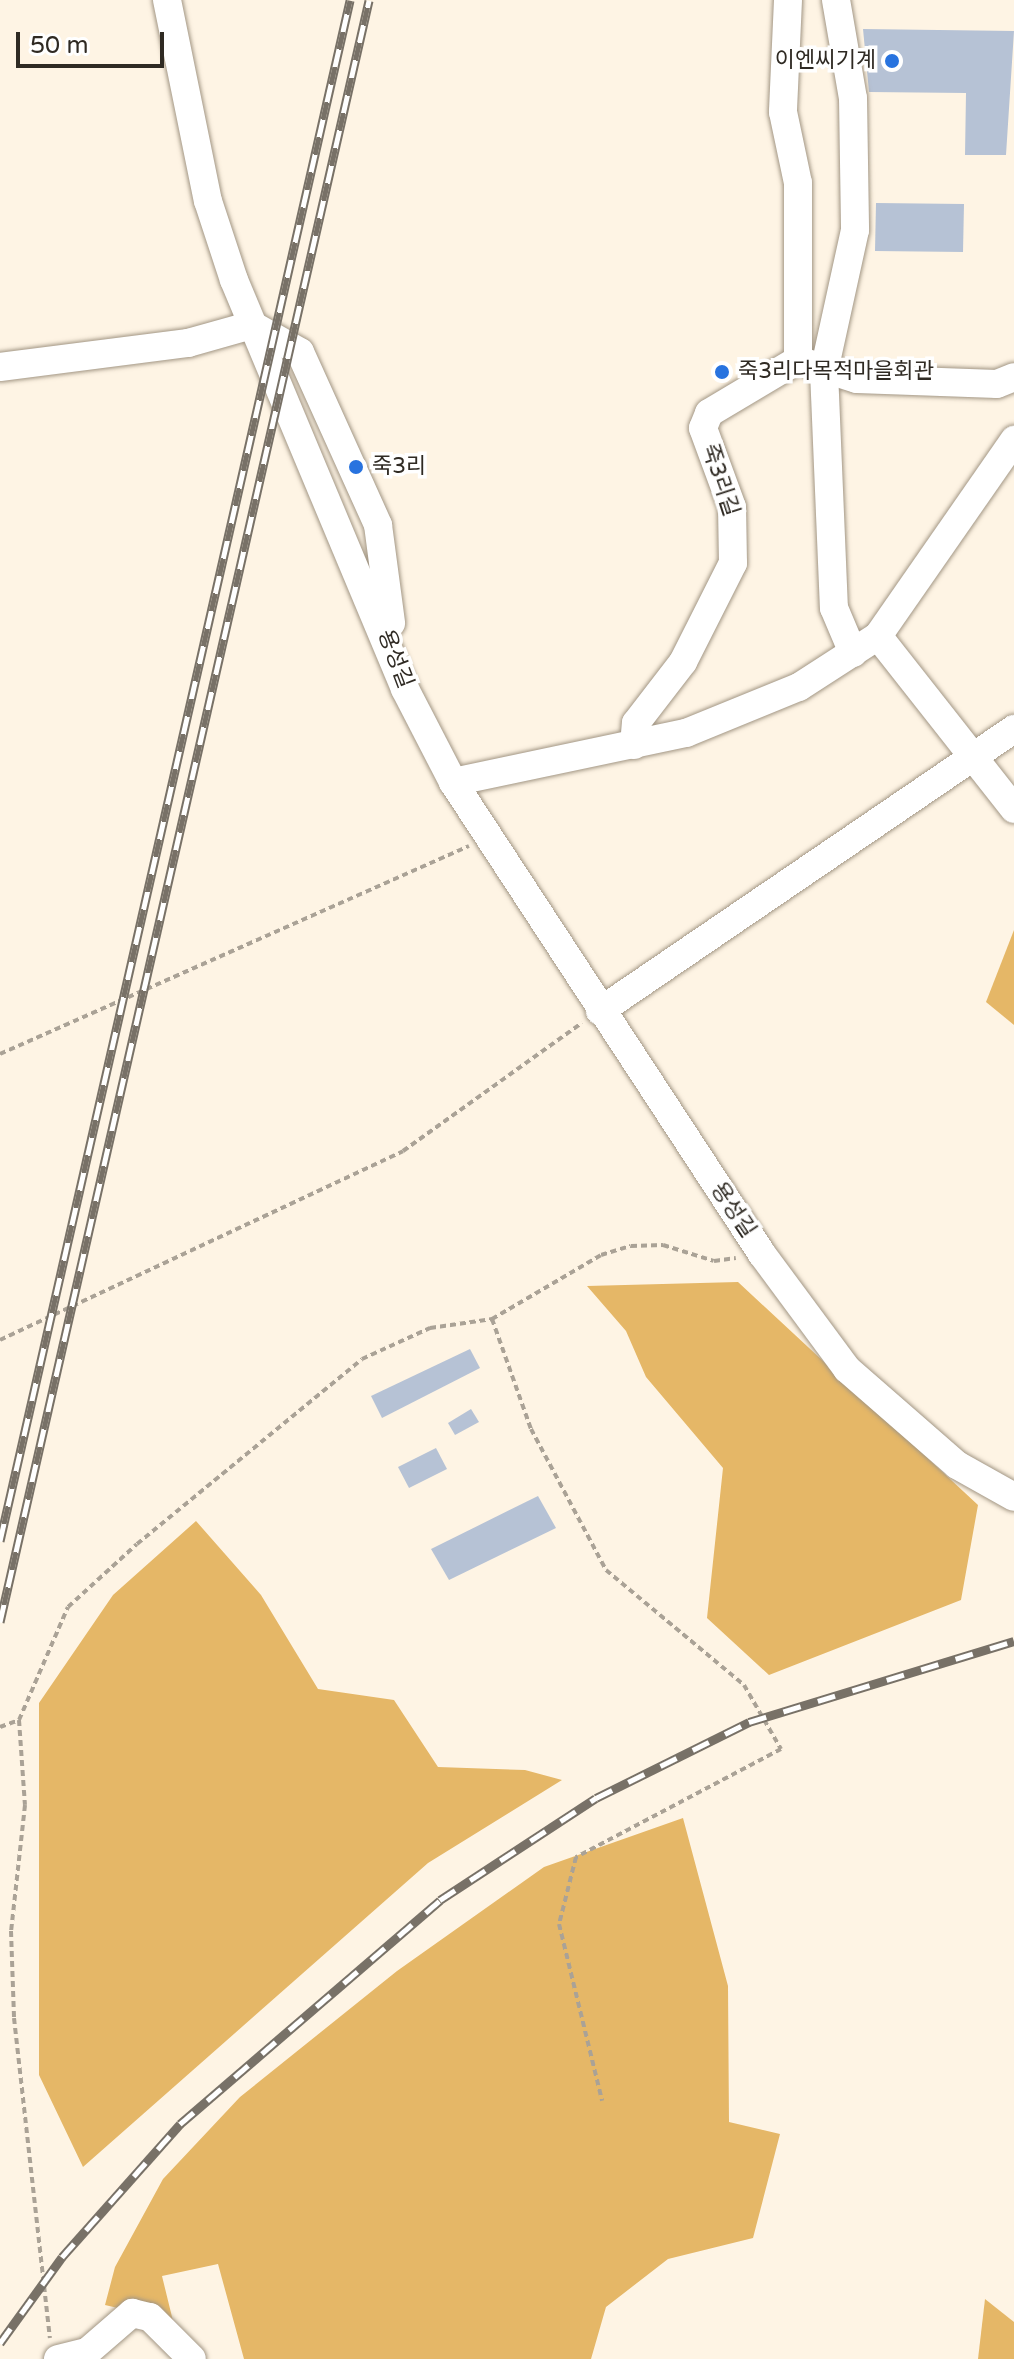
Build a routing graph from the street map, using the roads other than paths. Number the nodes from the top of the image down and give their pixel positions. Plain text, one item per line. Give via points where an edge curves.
1 (167, 0) edge
2 (788, 0) edge
3 (836, 0) edge
4 (252, 325) junction
5 (811, 365) junction
6 (0, 367) edge
7 (1014, 377) edge
8 (1014, 440) edge
9 (878, 636) junction
10 (853, 653) junction
11 (1014, 729) edge
12 (634, 745) junction
13 (973, 758) junction
14 (453, 782) junction
15 (1014, 809) edge
16 (600, 1011) junction
17 (1014, 1497) edge
18 (54, 2351) edge
19 (192, 2359) edge

1 - 4 street, 용성길 via 208,201
2 - 5 street via 783,112 798,183
3 - 5 street via 853,98 855,230
4 - 6 street via 188,343
4 - 14 street, 용성길
5 - 7 street via 905,383 997,384
5 - 10 street via 834,608
5 - 12 street, 죽3리길 via 709,413 703,428 732,507 733,563 683,662 636,723
8 - 9 street
9 - 10 street
9 - 13 street
10 - 12 street via 751,711
11 - 13 street
12 - 14 street
13 - 15 street
13 - 16 street
14 - 16 street, 용성길
16 - 17 street, 용성길 via 762,1254 847,1369 894,1415
18 - 19 street via 87,2352 132,2313 150,2317

